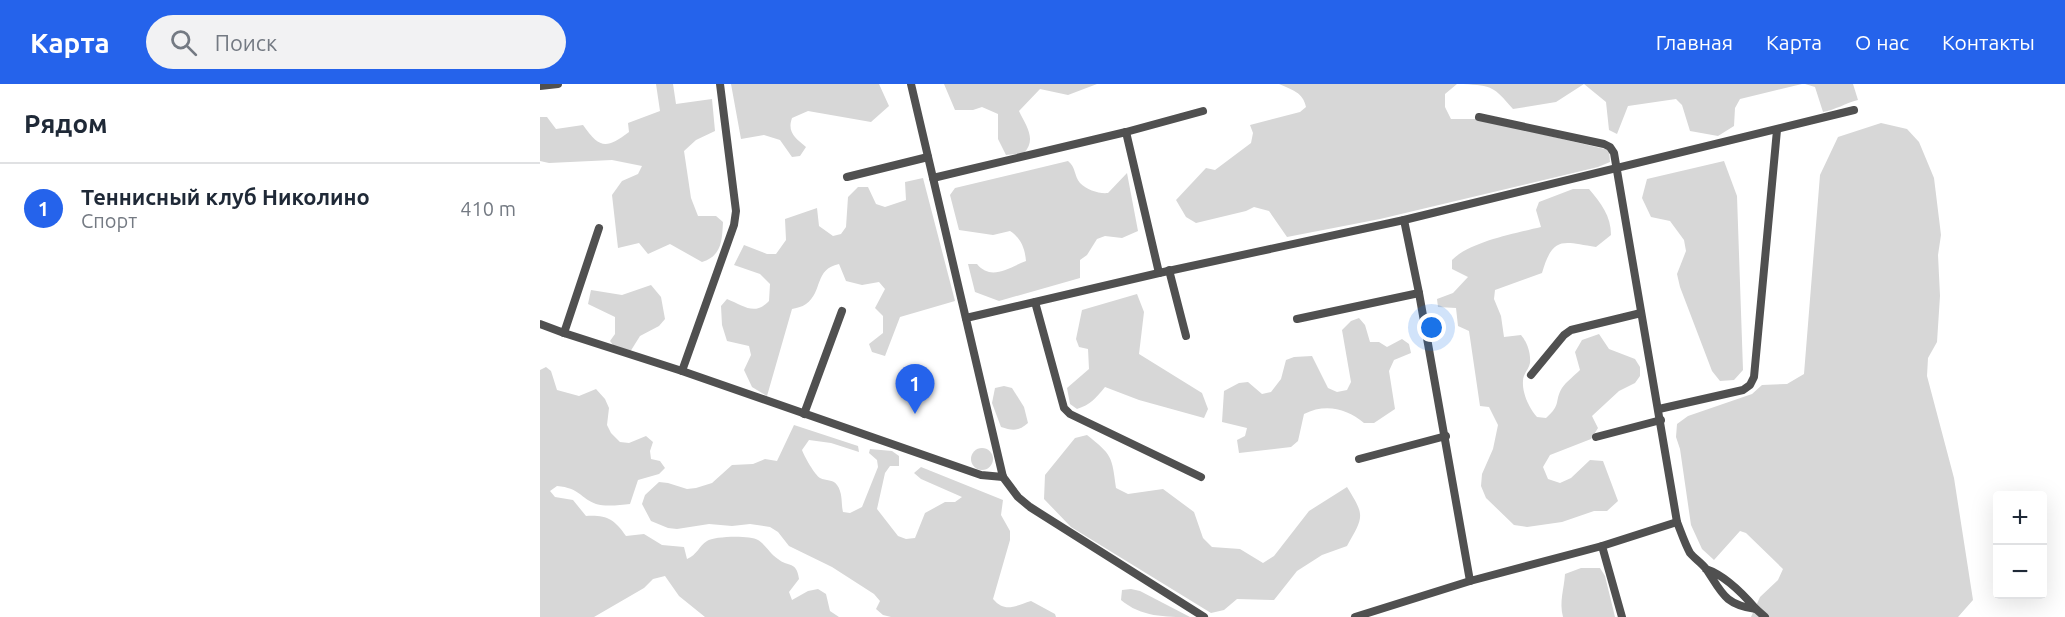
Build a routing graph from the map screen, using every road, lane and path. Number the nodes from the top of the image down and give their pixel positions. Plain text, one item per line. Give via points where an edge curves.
1 (558, 84) edge
2 (720, 84) edge
3 (911, 84) edge
4 (540, 86) edge
5 (1854, 110) dead end
6 (1203, 111) dead end
7 (1479, 117) dead end
8 (1777, 130) junction
9 (1126, 132) junction
10 (928, 157) junction
11 (1618, 168) junction
12 (847, 177) dead end
13 (933, 178) junction
14 (1404, 220) junction
15 (599, 228) dead end
16 (1169, 270) junction
17 (1159, 273) junction
18 (1419, 293) junction
19 (1035, 302) junction
20 (842, 311) dead end
21 (1641, 313) junction
22 (966, 318) junction
23 (1297, 320) dead end
24 (540, 324) edge
25 (564, 333) junction
26 (1186, 336) dead end
27 (682, 372) junction
28 (1531, 375) dead end
29 (1659, 409) junction
30 (804, 414) junction
31 (1661, 420) junction
32 (1446, 436) junction
33 (1596, 437) dead end
34 (1359, 459) dead end
35 (1002, 477) junction
36 (1201, 477) dead end
37 (1677, 522) junction
38 (1602, 546) junction
39 (1706, 569) junction
40 (1470, 581) junction
41 (1756, 609) junction
42 (1204, 617) edge
43 (1356, 617) edge
44 (1622, 617) edge
45 (1766, 617) edge

1 - 4 street
2 - 27 street via 736,211
3 - 10 street
5 - 8 street
6 - 9 street
7 - 11 street via 1604,144 1614,153
8 - 11 street
8 - 29 street via 1754,377 1743,390
9 - 13 street
9 - 17 street
10 - 12 street
10 - 13 street
11 - 14 street
11 - 21 street
13 - 22 street
14 - 16 street
14 - 18 street
15 - 25 street
16 - 17 street
16 - 26 street
17 - 19 street
18 - 23 street
18 - 32 street
19 - 22 street
19 - 36 street via 1064,408
20 - 30 street
21 - 28 street via 1571,330
21 - 29 street
22 - 35 street
24 - 25 street
25 - 27 street
27 - 30 street
29 - 31 street
30 - 35 street via 981,475
31 - 33 street
31 - 37 street
32 - 34 street
32 - 40 street
35 - 42 street via 1030,507
37 - 38 street
37 - 39 street via 1690,553
38 - 40 street
38 - 44 street
39 - 41 street via 1716,573
39 - 41 street via 1726,597 1740,607
40 - 43 street
41 - 45 street

